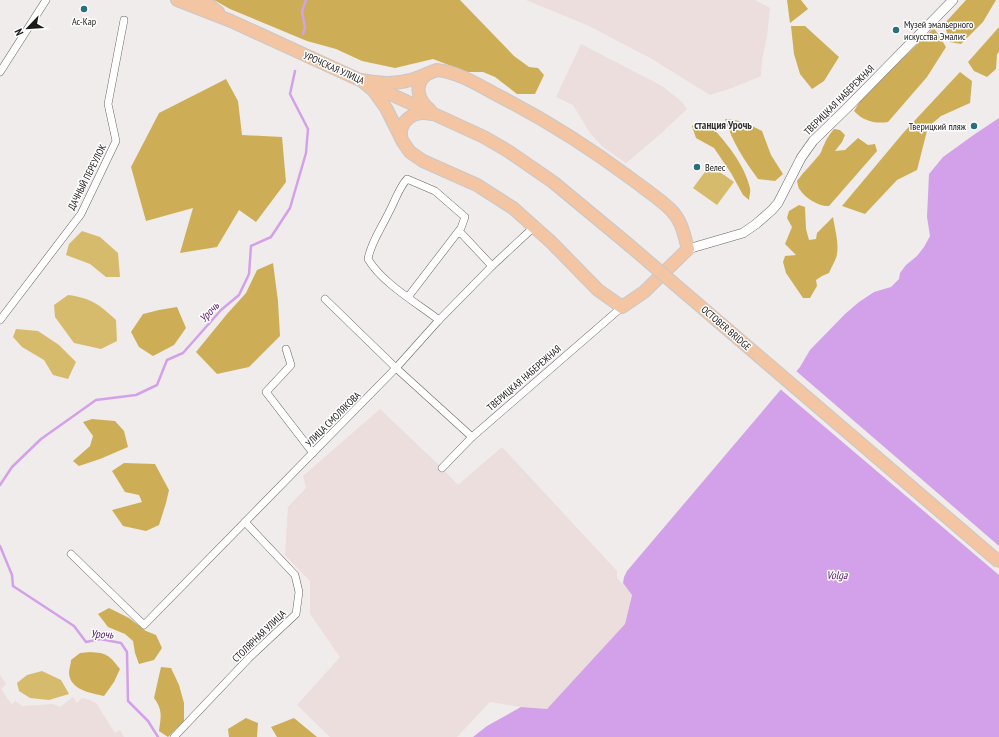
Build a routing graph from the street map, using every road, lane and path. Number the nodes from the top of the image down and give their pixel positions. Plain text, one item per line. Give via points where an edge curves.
1 (46, 0) edge
2 (177, 0) edge
3 (202, 0) edge
4 (953, 0) edge
5 (124, 20) dead end
6 (231, 21) junction
7 (0, 72) edge
8 (431, 72) junction
9 (361, 80) junction
10 (438, 115) junction
11 (403, 142) junction
12 (535, 226) junction
13 (458, 233) junction
14 (688, 249) junction
15 (492, 266) junction
16 (408, 296) junction
17 (324, 299) dead end
18 (622, 307) junction
19 (0, 320) edge
20 (439, 320) junction
21 (286, 349) dead end
22 (396, 368) junction
23 (472, 437) junction
24 (313, 453) junction
25 (442, 468) dead end
26 (245, 522) junction
27 (71, 554) dead end
28 (999, 562) edge
29 (174, 737) edge

1 - 7 street
2 - 6 main road, УРОЧСКАЯ УЛИЦА
3 - 6 main road, УРОЧСКАЯ УЛИЦА
4 - 14 street, ТВЕРИЦКАЯ НАБЕРЕЖНАЯ via 813,141 772,210 743,233
5 - 19 street, ДАЧНЫЙ ПЕРЕУЛОК via 108,104 116,141 81,214
6 - 9 main road, УРОЧСКАЯ УЛИЦА
8 - 9 main road via 395,83
8 - 10 main road via 421,79 418,90 422,102
8 - 14 main road via 444,71 472,81 584,144 672,211 681,224
9 - 10 main road, УРОЧСКАЯ УЛИЦА
9 - 11 main road via 373,90 386,108
10 - 11 main road via 421,113 409,117 402,126
10 - 28 main road, OCTOBER BRIDGE, bridge via 484,137 533,167 573,198
11 - 12 main road via 416,156 493,194
12 - 15 street, УЛИЦА СМОЛЯКОВА
12 - 18 main road via 594,286
13 - 15 street via 462,234
13 - 16 street
13 - 16 street via 465,218 435,191 407,179 370,247 368,259 387,281
14 - 18 main road via 644,292
15 - 20 street, УЛИЦА СМОЛЯКОВА
16 - 20 street
17 - 22 street
18 - 23 street, ТВЕРИЦКАЯ НАБЕРЕЖНАЯ
20 - 22 street, УЛИЦА СМОЛЯКОВА
21 - 24 street via 291,365 266,392
22 - 23 street
22 - 24 street, УЛИЦА СМОЛЯКОВА
23 - 25 street, ТВЕРИЦКАЯ НАБЕРЕЖНАЯ
24 - 26 street, УЛИЦА СМОЛЯКОВА
26 - 27 street, УЛИЦА СМОЛЯКОВА via 144,625
26 - 29 street, СТОЛЯРНАЯ УЛИЦА via 295,575 299,592 296,614 249,658

